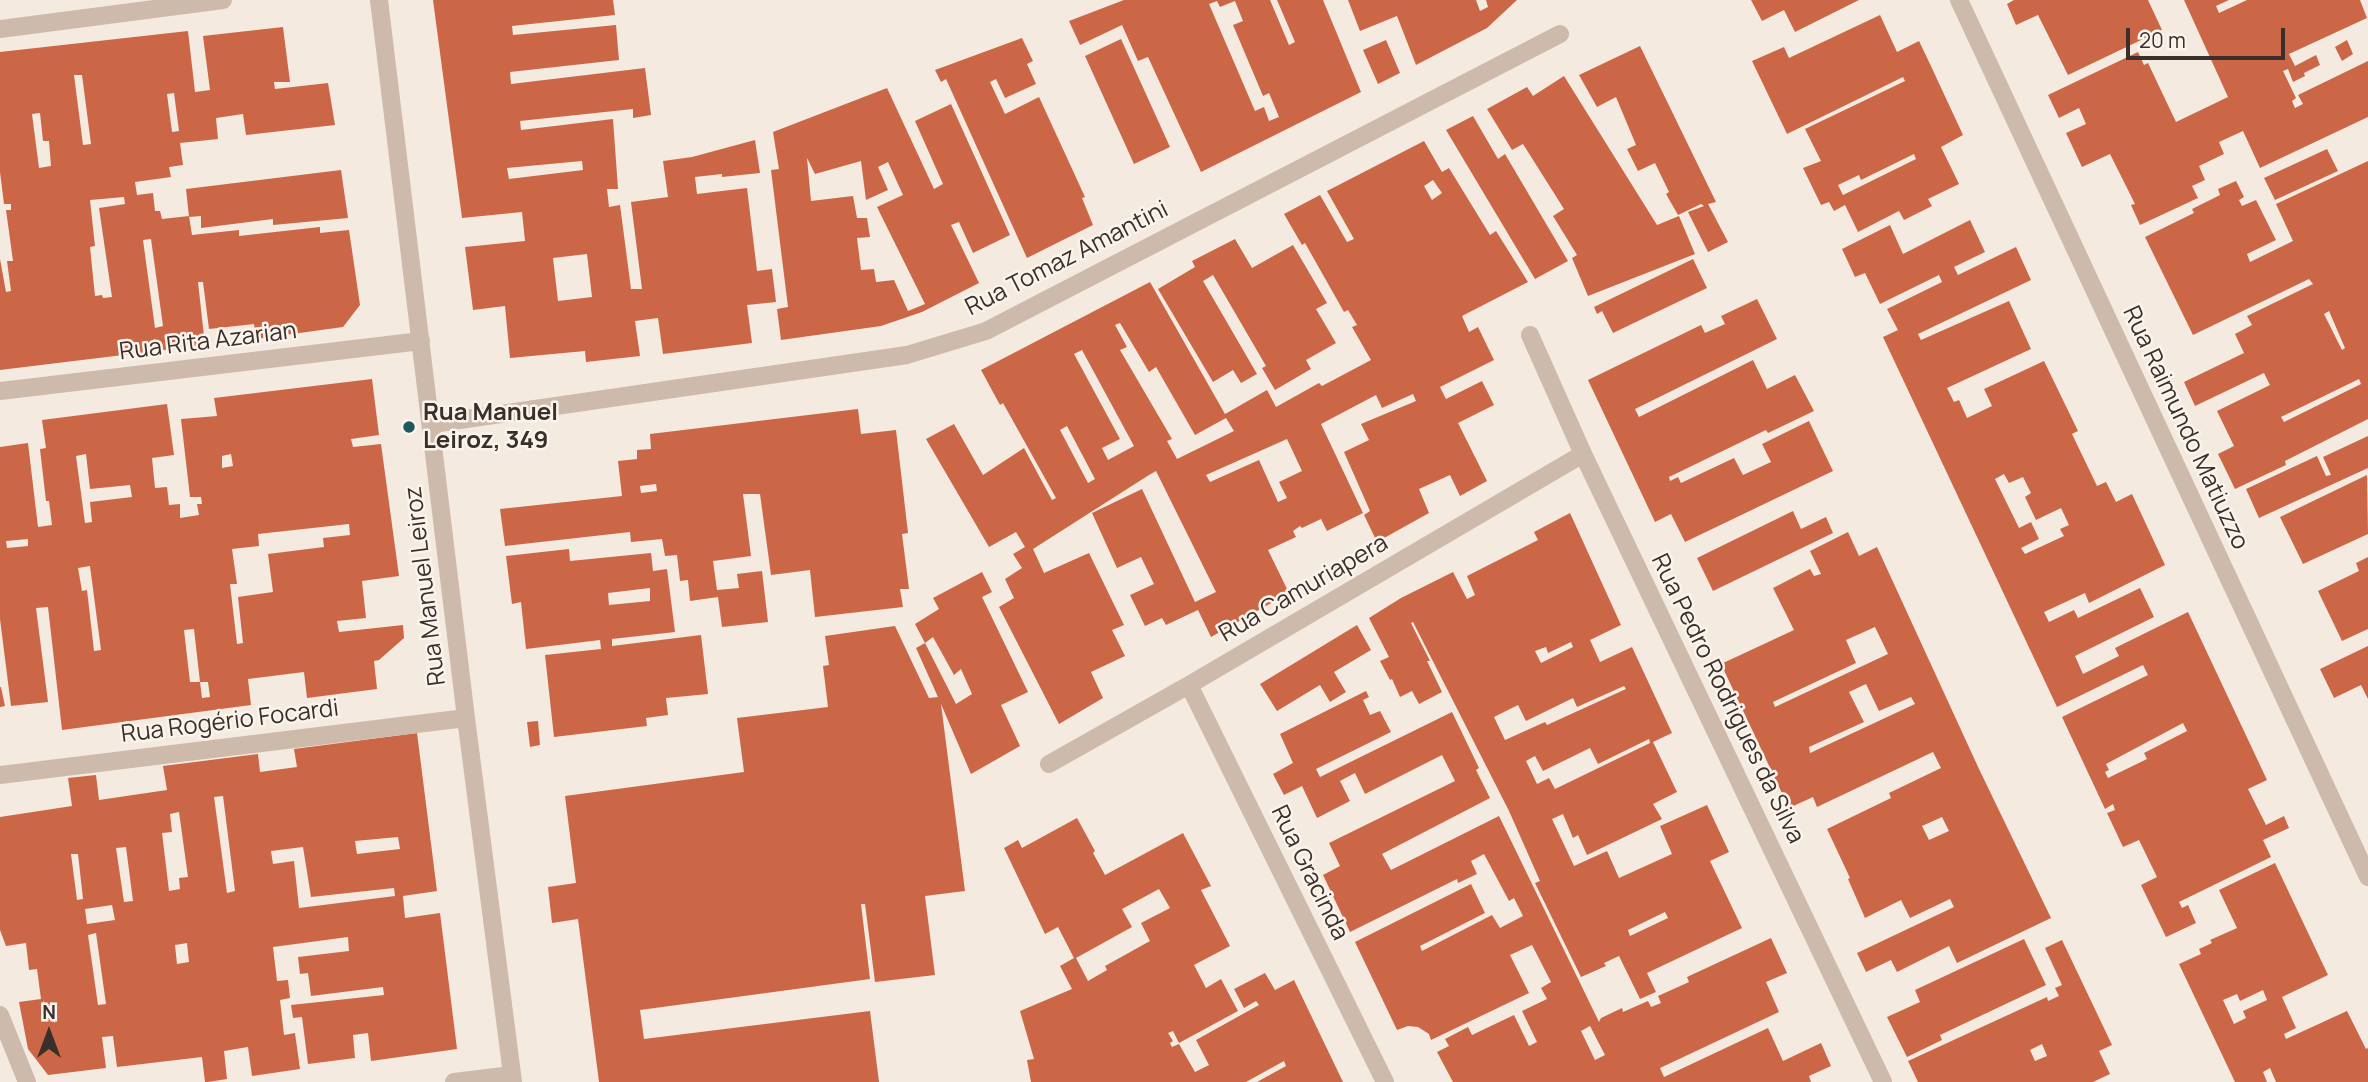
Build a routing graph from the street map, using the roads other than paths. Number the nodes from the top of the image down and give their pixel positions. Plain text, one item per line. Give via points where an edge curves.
1 (223, 0) edge
2 (379, 0) edge
3 (1959, 0) edge
4 (0, 29) edge
5 (1560, 34) dead end
6 (1530, 335) dead end
7 (421, 341) junction
8 (0, 391) edge
9 (432, 424) junction
10 (1583, 454) junction
11 (1189, 685) junction
12 (466, 718) junction
13 (1049, 764) dead end
14 (0, 775) edge
15 (2366, 868) edge
16 (0, 1015) edge
17 (513, 1078) edge
18 (27, 1082) edge
19 (454, 1082) edge
20 (1385, 1082) edge
21 (1883, 1082) edge

1 - 4 street
2 - 7 street, Rua Manuel Leiroz
3 - 15 street, Rua Raimundo Matiuzzo
5 - 9 street, Rua Tomaz Amantini via 986,331 907,355
6 - 10 street, Rua Pedro Rodrigues da Silva
7 - 8 street, Rua Rita Azarian
7 - 9 street, Rua Manuel Leiroz
9 - 12 street, Rua Manuel Leiroz
10 - 11 street, Rua Camuriapera
10 - 21 street, Rua Pedro Rodrigues da Silva
11 - 13 street, Rua Camuriapera
11 - 20 street, Rua Gracinda
12 - 14 street, Rua Rogério Focardi
12 - 17 street, Rua Manuel Leiroz
16 - 18 street
17 - 19 street

